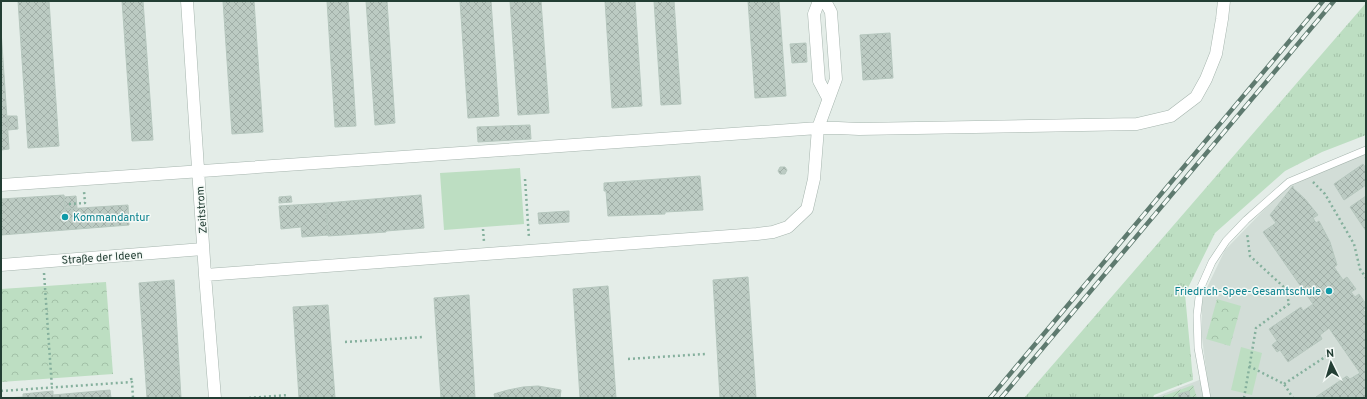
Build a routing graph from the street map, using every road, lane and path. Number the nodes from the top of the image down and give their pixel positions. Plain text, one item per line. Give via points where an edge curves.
1 (187, 1) edge
2 (818, 1) edge
3 (825, 1) edge
4 (1224, 1) edge
5 (828, 98) junction
6 (818, 128) junction
7 (1366, 150) edge
8 (198, 172) junction
9 (1306, 174) junction
10 (525, 179) dead end
11 (84, 180) junction
12 (1, 185) edge
13 (69, 204) dead end
14 (1246, 220) junction
15 (203, 249) junction
16 (529, 251) junction
17 (44, 262) junction
18 (1, 265) edge
19 (205, 275) junction
20 (1366, 278) edge
21 (423, 336) dead end
22 (345, 342) dead end
23 (1334, 351) dead end
24 (705, 354) dead end
25 (628, 359) dead end
26 (1249, 366) junction
27 (131, 378) dead end
28 (132, 382) junction
29 (1284, 384) junction
30 (52, 388) junction
31 (1, 391) edge
32 (288, 395) dead end
33 (133, 398) edge
34 (215, 398) edge
35 (248, 398) edge
36 (1207, 398) edge
37 (1244, 398) edge
38 (1293, 398) edge

1 - 8 street
2 - 5 street via 814,14 819,80
3 - 5 street via 831,12 836,79
4 - 6 street via 1216,54 1206,79 1196,97 1171,116 1137,124
5 - 6 street
6 - 8 street
6 - 16 street via 814,179 807,209 788,227 757,234
7 - 9 lane
8 - 11 street, Zeitstrom
8 - 15 street, Zeitstrom
9 - 14 lane via 1289,182
9 - 20 path via 1324,194 1354,244 1360,269
10 - 16 path
11 - 12 street, Zeitstrom
11 - 13 path via 85,203
14 - 26 path via 1250,256 1286,289 1289,304 1256,328
14 - 36 lane via 1226,241 1212,262 1200,289 1197,315 1198,348
15 - 17 street, Straße der Ideen
15 - 19 street, Zeitstrom
16 - 19 street
17 - 18 street, Straße der Ideen
17 - 30 path
19 - 34 street, Zeitstrom
21 - 22 path
23 - 29 path
24 - 25 path
26 - 29 path
26 - 37 path
27 - 28 path
28 - 30 path
28 - 33 path
29 - 38 path
30 - 31 path
32 - 35 path

